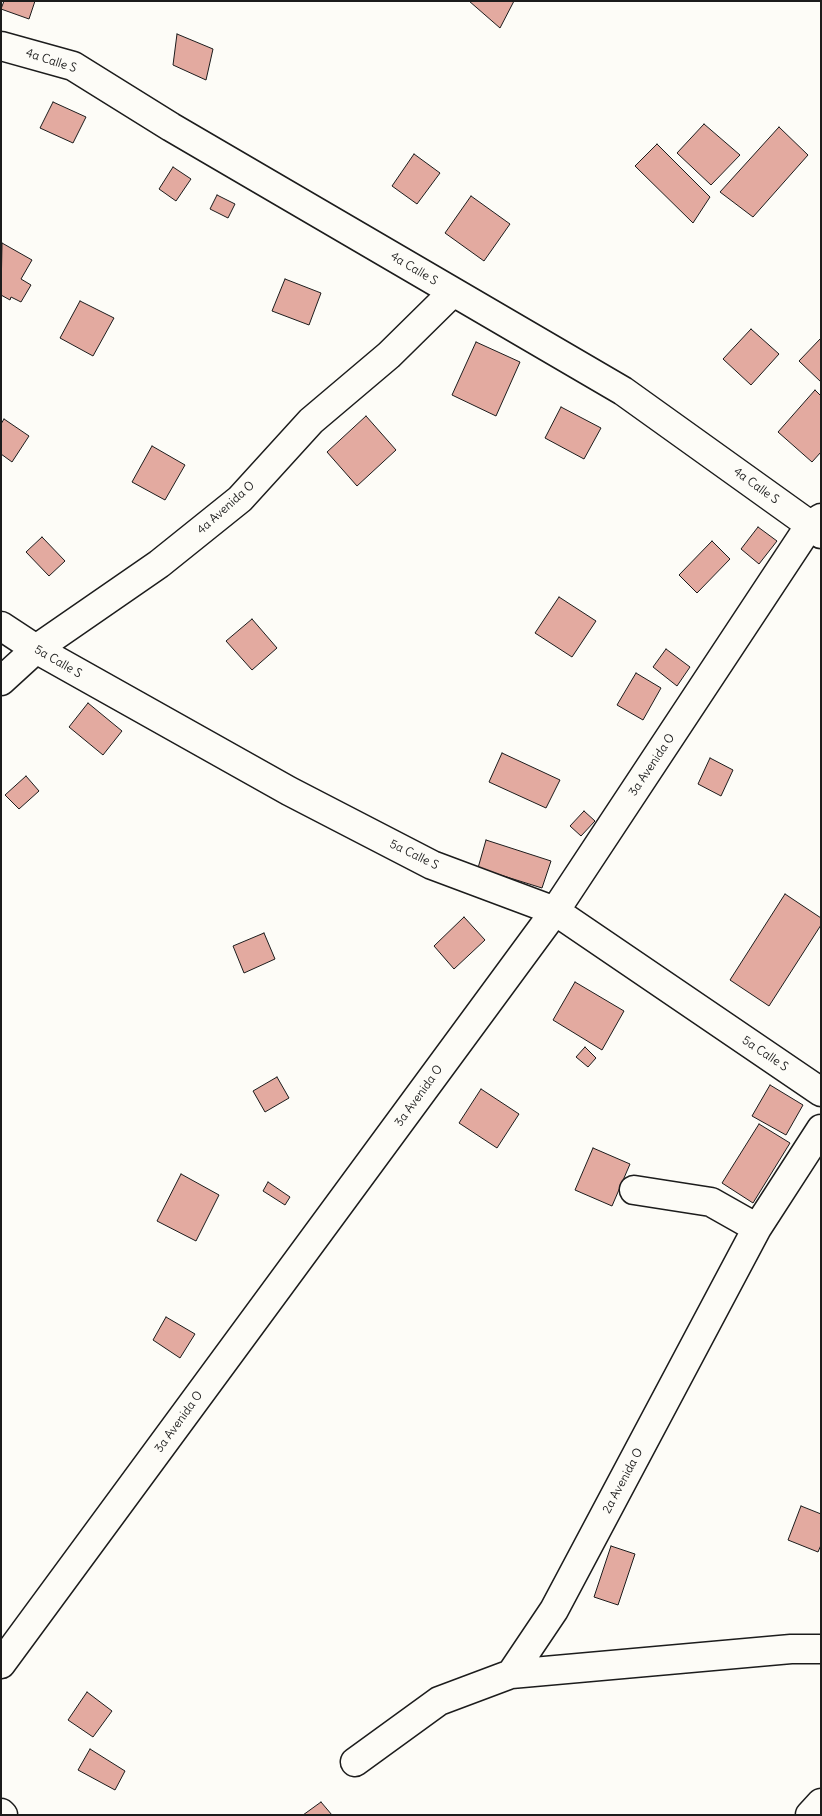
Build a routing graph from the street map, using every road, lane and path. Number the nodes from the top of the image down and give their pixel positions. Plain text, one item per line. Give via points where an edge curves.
1 (1, 46) edge
2 (453, 292) junction
3 (817, 526) edge
4 (1, 626) edge
5 (36, 649) junction
6 (1, 681) edge
7 (555, 911) junction
8 (821, 1092) edge
9 (821, 1129) edge
10 (634, 1190) dead end
11 (757, 1228) junction
12 (821, 1649) edge
13 (1, 1664) edge
14 (511, 1674) junction
15 (355, 1762) dead end
16 (821, 1803) edge
17 (810, 1815) edge

1 - 2 street, 4a Calle S via 73,66
2 - 3 street, 4a Calle S via 623,391
2 - 5 street, 4a Avenida O via 389,355 311,421 240,499 160,564
3 - 7 street, 3a Avenida O
4 - 5 street, 5a Calle S
5 - 6 street, 4a Avenida O
5 - 7 street, 5a Calle S via 290,791 432,865
7 - 8 street, 5a Calle S
7 - 13 street, 3a Avenida O
9 - 11 street, 2a Avenida O
10 - 11 street via 710,1202
11 - 14 street, 2a Avenida O via 554,1610
12 - 14 street
14 - 15 street via 439,1701
16 - 17 street

